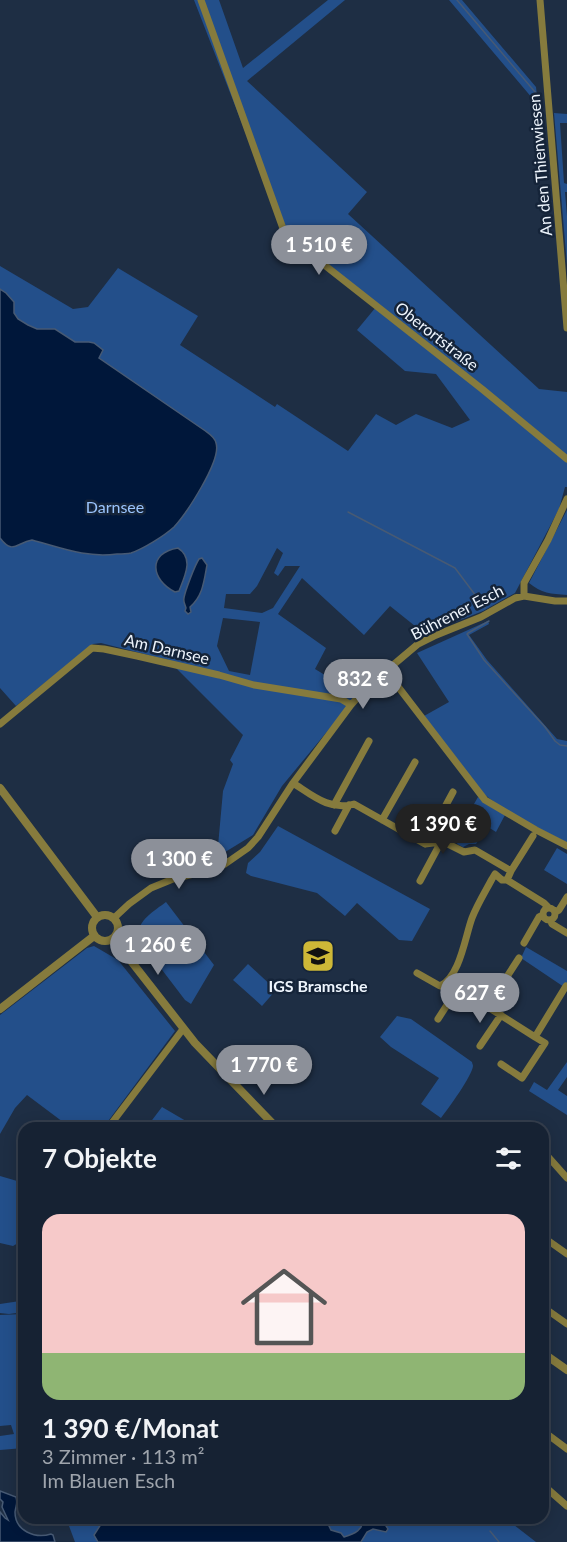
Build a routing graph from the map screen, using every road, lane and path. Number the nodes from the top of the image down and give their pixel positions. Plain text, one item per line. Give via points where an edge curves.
1 (201, 0) edge
2 (540, 0) edge
3 (567, 328) edge
4 (567, 459) edge
5 (567, 499) edge
6 (524, 596) junction
7 (567, 601) edge
8 (386, 671) junction
9 (351, 705) junction
10 (0, 724) edge
11 (369, 741) dead end
12 (415, 762) dead end
13 (293, 783) junction
14 (0, 788) edge
15 (453, 792) dead end
16 (334, 805) junction
17 (349, 805) junction
18 (382, 820) junction
19 (335, 831) dead end
20 (533, 837) dead end
21 (441, 842) junction
22 (425, 843) junction
23 (567, 846) edge
24 (499, 864) junction
25 (512, 871) junction
26 (495, 874) junction
27 (507, 880) junction
28 (420, 881) dead end
29 (567, 897) edge
30 (548, 908) junction
31 (555, 912) junction
32 (543, 915) junction
33 (97, 917) junction
34 (114, 918) junction
35 (550, 920) junction
36 (567, 933) edge
37 (94, 936) junction
38 (113, 938) junction
39 (524, 943) dead end
40 (519, 958) dead end
41 (417, 973) dead end
42 (446, 983) junction
43 (566, 986) edge
44 (458, 988) junction
45 (488, 1006) junction
46 (0, 1009) edge
47 (501, 1015) junction
48 (438, 1019) dead end
49 (183, 1029) junction
50 (536, 1036) junction
51 (480, 1046) dead end
52 (501, 1064) dead end
53 (113, 1122) edge
54 (271, 1122) edge
55 (549, 1158) edge
56 (567, 1178) edge
57 (549, 1241) edge
58 (567, 1254) edge
59 (549, 1311) edge
60 (567, 1324) edge
61 (549, 1357) edge
62 (567, 1370) edge
63 (549, 1436) edge
64 (567, 1449) edge
65 (549, 1490) edge
66 (567, 1506) edge

1 - 4 street, Oberortstraße via 285,234
2 - 3 street, An den Thienwiesen
5 - 6 street via 524,583
6 - 7 street, Bührener Esch
6 - 8 street, Bührener Esch via 434,636
8 - 9 street, Bührener Esch
8 - 23 street via 485,800
9 - 10 street, Am Darnsee via 341,699 254,685 92,648
9 - 13 street, Bührener Esch
11 - 16 street
12 - 18 street
13 - 16 street
13 - 34 street, Bührener Esch via 258,837 237,857 152,888
14 - 33 street
15 - 22 street
16 - 17 street
17 - 18 street
17 - 19 street
18 - 22 street
20 - 25 street
21 - 22 street
21 - 24 street via 464,852 475,850
21 - 28 street
24 - 25 street
24 - 26 street
25 - 27 street
26 - 27 street
26 - 42 street
27 - 30 street
29 - 31 street
30 - 31 street
30 - 32 street
31 - 35 street
32 - 35 street
32 - 39 street
33 - 34 street via 105,914
33 - 37 street via 91,928
34 - 38 street via 118,928
35 - 36 street
37 - 38 street via 103,941
37 - 46 street
38 - 49 street
40 - 45 street
41 - 42 street via 440,986
42 - 44 street
43 - 50 street
44 - 45 street
44 - 48 street
45 - 47 street
47 - 50 street
47 - 51 street
49 - 53 street
49 - 54 street
50 - 52 street via 545,1043 522,1078
55 - 56 street
57 - 58 street
59 - 60 street
61 - 62 street
63 - 64 street
65 - 66 street

